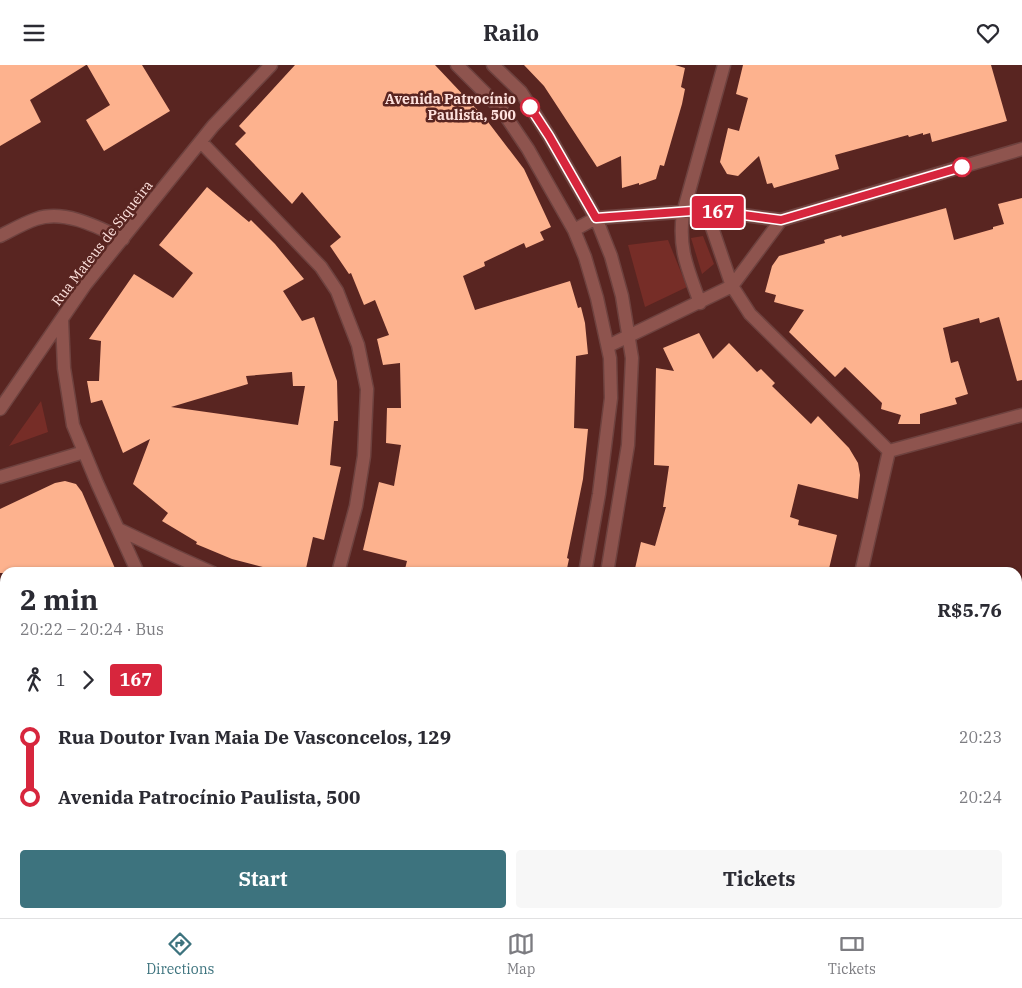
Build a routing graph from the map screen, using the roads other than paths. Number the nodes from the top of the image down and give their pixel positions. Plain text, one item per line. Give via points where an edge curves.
1 (271, 65) edge
2 (457, 65) edge
3 (493, 65) edge
4 (724, 65) edge
5 (201, 142) junction
6 (1022, 149) edge
7 (706, 210) junction
8 (683, 213) junction
9 (596, 218) junction
10 (781, 220) junction
11 (574, 230) junction
12 (0, 236) edge
13 (122, 239) junction
14 (732, 286) junction
15 (700, 303) junction
16 (62, 320) junction
17 (628, 337) junction
18 (608, 346) junction
19 (0, 409) edge
20 (1022, 415) edge
21 (889, 451) junction
22 (84, 452) junction
23 (0, 477) edge
24 (118, 529) junction
25 (135, 567) edge
26 (200, 567) edge
27 (340, 567) edge
28 (586, 567) edge
29 (608, 567) edge
30 (862, 567) edge

1 - 5 street, Rua Mateus de Siqueira
2 - 11 street via 501,109
3 - 9 street via 521,92
4 - 8 street
5 - 13 street, Rua Mateus de Siqueira
5 - 27 street via 321,267 337,291 358,345 367,389 364,456 356,506
6 - 10 street
7 - 8 street
7 - 10 street
7 - 14 street
8 - 9 street
8 - 15 street via 680,231 682,250
9 - 11 street
9 - 17 street via 622,296
10 - 14 street
11 - 18 street via 586,257
12 - 13 street via 38,218 61,216 90,223
13 - 16 street, Rua Mateus de Siqueira
14 - 15 street
14 - 21 street via 750,314
15 - 17 street
16 - 19 street
16 - 22 street, Rua Mateus de Siqueira via 64,368 73,425
17 - 18 street
17 - 29 street via 632,358 628,445
18 - 28 street via 612,398
20 - 21 street
21 - 30 street
22 - 23 street
22 - 24 street, Rua Mateus de Siqueira
24 - 25 street, Rua Mateus de Siqueira
24 - 26 street

